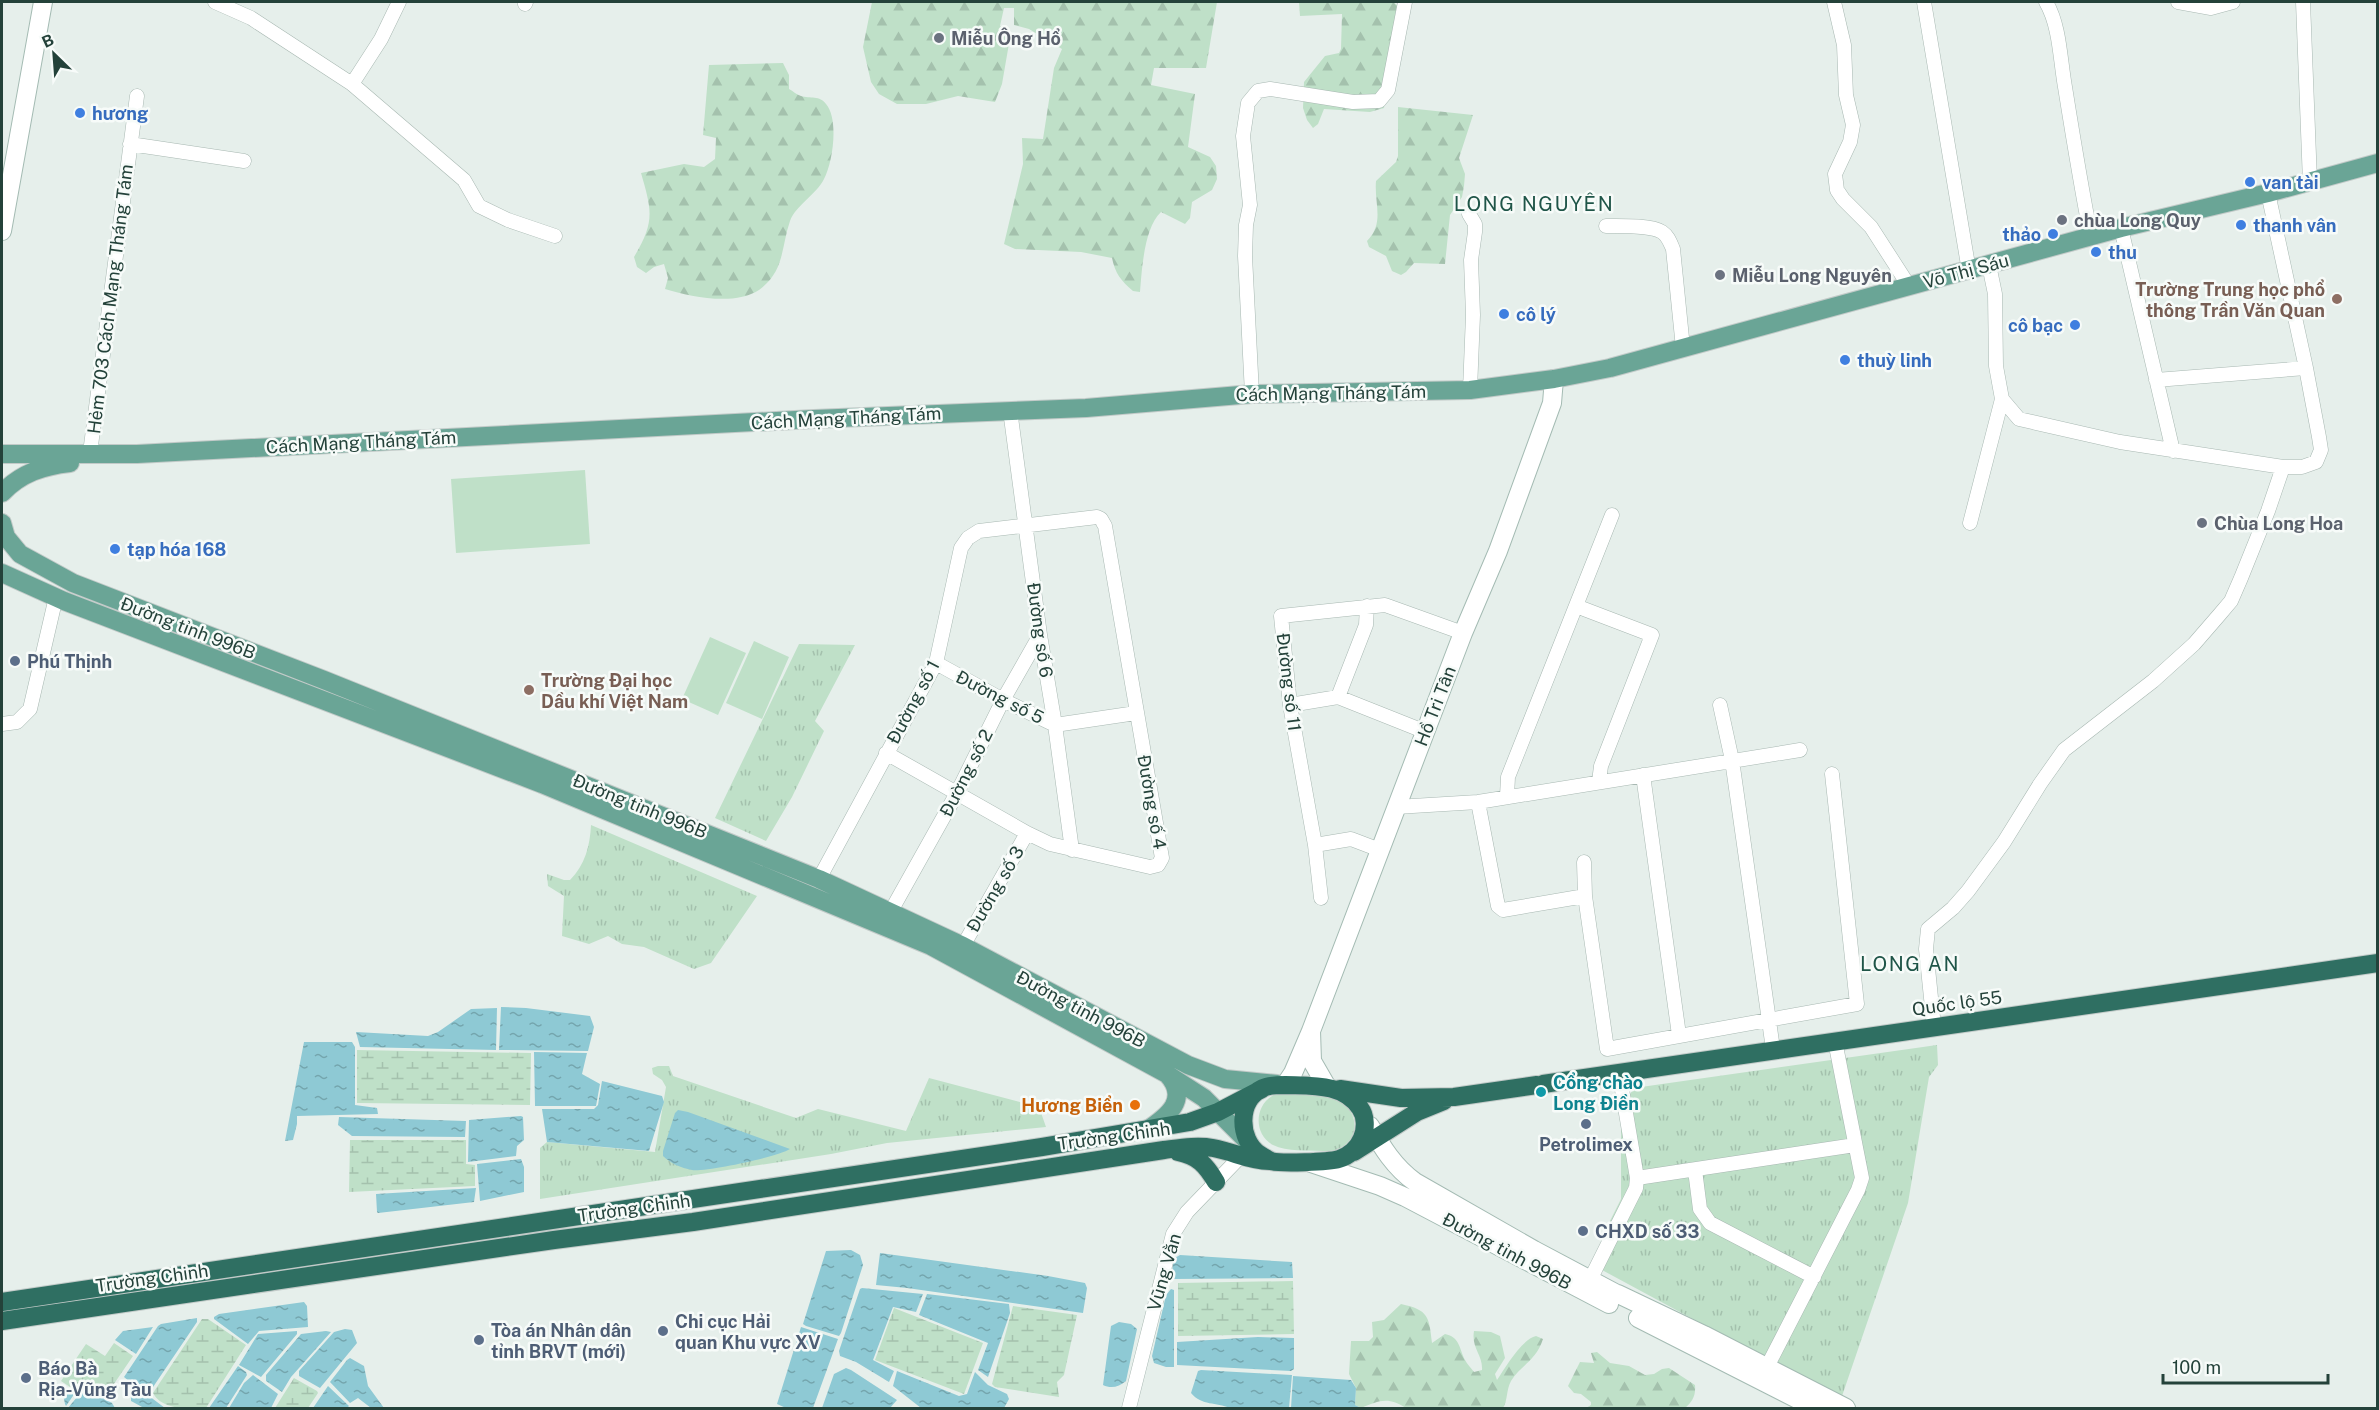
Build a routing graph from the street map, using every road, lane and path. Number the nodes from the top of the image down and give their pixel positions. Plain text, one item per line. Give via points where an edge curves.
1 (43, 2) edge
2 (215, 2) edge
3 (399, 2) edge
4 (1405, 2) edge
5 (1834, 2) edge
6 (1924, 2) edge
7 (2046, 2) edge
8 (2178, 2) edge
9 (2233, 2) edge
10 (2304, 2) edge
11 (352, 84) junction
12 (137, 96) dead end
13 (130, 144) junction
14 (244, 161) dead end
15 (2378, 163) edge
16 (2310, 182) junction
17 (2268, 193) junction
18 (1469, 214) dead end
19 (1606, 226) dead end
20 (2121, 228) junction
21 (2, 231) edge
22 (555, 236) dead end
23 (2091, 237) junction
24 (1989, 265) junction
25 (1969, 271) junction
26 (1909, 286) junction
27 (1683, 348) junction
28 (2306, 368) junction
29 (1554, 379) junction
30 (2156, 380) junction
31 (1470, 390) junction
32 (1252, 394) junction
33 (2002, 399) junction
34 (1010, 410) junction
35 (2173, 451) junction
36 (90, 453) junction
37 (137, 453) junction
38 (2, 454) edge
39 (2283, 467) junction
40 (2, 493) edge
41 (1612, 514) dead end
42 (2, 523) edge
43 (1970, 523) dead end
44 (1026, 525) junction
45 (2, 573) edge
46 (73, 583) junction
47 (60, 599) junction
48 (1367, 606) junction
49 (1576, 606) junction
50 (1463, 633) junction
51 (1040, 635) junction
52 (936, 663) junction
53 (1338, 697) junction
54 (1003, 700) junction
55 (1290, 705) junction
56 (1720, 705) dead end
57 (1136, 713) junction
58 (2, 724) edge
59 (1055, 725) junction
60 (1426, 732) junction
61 (1800, 750) dead end
62 (886, 753) junction
63 (1732, 760) junction
64 (1832, 774) dead end
65 (1643, 775) junction
66 (546, 777) junction
67 (1599, 782) junction
68 (957, 793) junction
69 (1507, 796) junction
70 (1478, 802) junction
71 (1396, 807) junction
72 (1027, 833) junction
73 (1315, 845) junction
74 (1072, 850) junction
75 (1380, 850) junction
76 (1584, 862) dead end
77 (819, 879) junction
78 (1586, 897) junction
79 (1321, 898) dead end
80 (891, 912) junction
81 (963, 946) junction
82 (2378, 963) edge
83 (1769, 1019) junction
84 (1934, 1027) junction
85 (1311, 1031) junction
86 (1679, 1035) junction
87 (1835, 1041) junction
88 (1773, 1049) junction
89 (1619, 1072) junction
90 (1167, 1074) junction
91 (1285, 1085) junction
92 (1327, 1087) junction
93 (1262, 1089) junction
94 (1454, 1097) junction
95 (1218, 1112) junction
96 (1363, 1112) junction
97 (1147, 1130) junction
98 (1377, 1139) junction
99 (1855, 1145) junction
100 (1164, 1150) junction
101 (1244, 1150) junction
102 (1347, 1156) junction
103 (1304, 1161) junction
104 (1695, 1170) junction
105 (1637, 1178) junction
106 (1216, 1182) junction
107 (1814, 1277) junction
108 (1590, 1280) junction
109 (1613, 1299) junction
110 (2, 1302) edge
111 (2, 1321) edge
112 (1766, 1369) junction
113 (1129, 1408) edge
114 (1815, 1408) edge
115 (1846, 1408) edge

1 - 21 main road
2 - 11 street via 251,18
3 - 11 street
4 - 32 street via 1388,90 1378,101 1353,102 1270,89 1258,91 1248,103 1243,136 1250,205 1245,256
5 - 26 street via 1844,45 1846,95 1853,125 1850,142 1835,174 1837,190 1871,227
6 - 25 street
7 - 23 street via 2052,12
8 - 9 street via 2211,8
10 - 16 street
11 - 22 street via 464,180 479,206
12 - 13 street, Hẻm 703 Cách Mạng Tháng Tám
13 - 14 street
13 - 36 street, Hẻm 703 Cách Mạng Tháng Tám
15 - 16 main road, Võ Thị Sáu
16 - 17 main road, Võ Thị Sáu
17 - 20 main road, Võ Thị Sáu
17 - 28 street
18 - 31 street via 1475,224
19 - 27 street via 1650,228 1668,238 1673,249
20 - 23 main road, Võ Thị Sáu
20 - 30 street
23 - 24 main road, Võ Thị Sáu
24 - 25 main road, Võ Thị Sáu
24 - 33 street via 1995,294 1996,366
25 - 26 main road, Võ Thị Sáu
26 - 27 main road, Võ Thị Sáu
27 - 29 main road, Võ Thị Sáu
28 - 30 street
28 - 39 street via 2320,456 2310,465
29 - 31 main road, Cách Mạng Tháng Tám
29 - 50 main road, Hồ Tri Tân via 1552,403 1498,551
30 - 35 street
31 - 32 main road, Cách Mạng Tháng Tám
32 - 34 main road, Cách Mạng Tháng Tám via 1086,408
33 - 35 street via 2019,419
33 - 43 street
34 - 37 main road, Cách Mạng Tháng Tám
34 - 44 street, Đường số 6
35 - 39 street
36 - 37 main road, Cách Mạng Tháng Tám
36 - 38 main road, Cách Mạng Tháng Tám
37 - 40 main road, Cách Mạng Tháng Tám via 33,470
39 - 84 street via 2230,601 2194,644 2153,681 2064,750 1968,891 1928,929 1926,949
41 - 49 street
42 - 46 main road, Đường tỉnh 996B via 6,537 20,554
44 - 51 street, Đường số 6
44 - 52 street, Đường số 1 via 979,531 961,548
44 - 57 street, Đường số 4 via 1101,519
45 - 47 main road, Đường tỉnh 996B
46 - 47 main road
46 - 66 main road, Đường tỉnh 996B
47 - 58 street via 30,709 17,722
47 - 66 main road, Đường tỉnh 996B
48 - 50 street, Đường số 11 via 1385,605
48 - 53 street via 1366,625
48 - 55 street, Đường số 11 via 1281,616
49 - 67 street via 1652,635 1601,766
49 - 69 street via 1508,777
50 - 60 main road, Hồ Tri Tân
51 - 54 street, Đường số 2
51 - 59 street, Đường số 6
52 - 54 street, Đường số 5
52 - 62 street, Đường số 1
53 - 55 street
53 - 60 street
54 - 59 street, Đường số 5
54 - 68 street, Đường số 2
55 - 73 street, Đường số 11
56 - 63 street
57 - 59 street, Đường số 5
57 - 74 street, Đường số 4 via 1162,858 1158,865 1150,867
59 - 74 street, Đường số 6
60 - 71 main road, Hồ Tri Tân
61 - 63 street
62 - 68 street, Đường số 4
62 - 77 street, Đường số 1
63 - 65 street
63 - 83 street
64 - 83 street via 1857,1004
65 - 67 street
65 - 86 street
66 - 77 main road, Đường tỉnh 996B
66 - 90 main road, Đường tỉnh 996B via 930,946
67 - 69 street
68 - 72 street, Đường số 4
68 - 80 street, Đường số 2
69 - 70 street
70 - 71 street
70 - 78 street via 1498,906 1503,910
71 - 75 main road, Hồ Tri Tân
72 - 74 street, Đường số 4
72 - 81 street, Đường số 3
73 - 75 street via 1351,839
73 - 79 street, Đường số 11
75 - 85 main road, Hồ Tri Tân
76 - 78 street
77 - 80 main road, Đường tỉnh 996B
78 - 86 street via 1607,1049
80 - 81 main road, Đường tỉnh 996B
81 - 91 main road, Đường tỉnh 996B via 1188,1065 1225,1079
82 - 84 highway, Quốc lộ 55
83 - 86 street
83 - 88 street
84 - 87 highway, Quốc lộ 55
85 - 91 main road, Hồ Tri Tân
85 - 92 main road via 1312,1061
87 - 88 highway, Quốc lộ 55
87 - 99 street
88 - 89 highway, Quốc lộ 55
89 - 94 highway, Quốc lộ 55
89 - 105 street
90 - 95 main road, Đường tỉnh 996B
90 - 97 main road via 1175,1087 1173,1110
91 - 92 highway
91 - 93 highway
92 - 94 highway, Quốc lộ 55 via 1401,1098
92 - 96 highway via 1354,1099
93 - 95 highway, Trường Chinh
93 - 101 highway via 1246,1107
94 - 98 highway, Quốc lộ 55 via 1418,1112
95 - 97 highway, Trường Chinh
95 - 101 main road, Đường tỉnh 996B
96 - 98 main road, Đường tỉnh 996B
96 - 102 highway via 1365,1130
97 - 110 highway, Trường Chinh
98 - 102 highway, Quốc lộ 55
98 - 108 main road, Đường tỉnh 996B via 1400,1170 1420,1186
99 - 104 street
99 - 107 street via 1862,1178
100 - 101 highway, Trường Chinh
100 - 106 highway via 1198,1158
100 - 111 highway, Trường Chinh
101 - 103 highway, Trường Chinh via 1270,1161
101 - 106 street, Vũng Vằn
102 - 103 highway
103 - 109 main road, Đường tỉnh 996B via 1405,1197
104 - 105 street
104 - 107 street via 1700,1209 1710,1223
105 - 108 street via 1632,1198
106 - 113 street, Vũng Vằn via 1186,1212 1173,1234
107 - 112 street
108 - 109 main road, Đường tỉnh 996B
109 - 112 main road, Đường tỉnh 996B via 1704,1335
109 - 114 main road, Đường tỉnh 996B
112 - 115 main road, Đường tỉnh 996B

